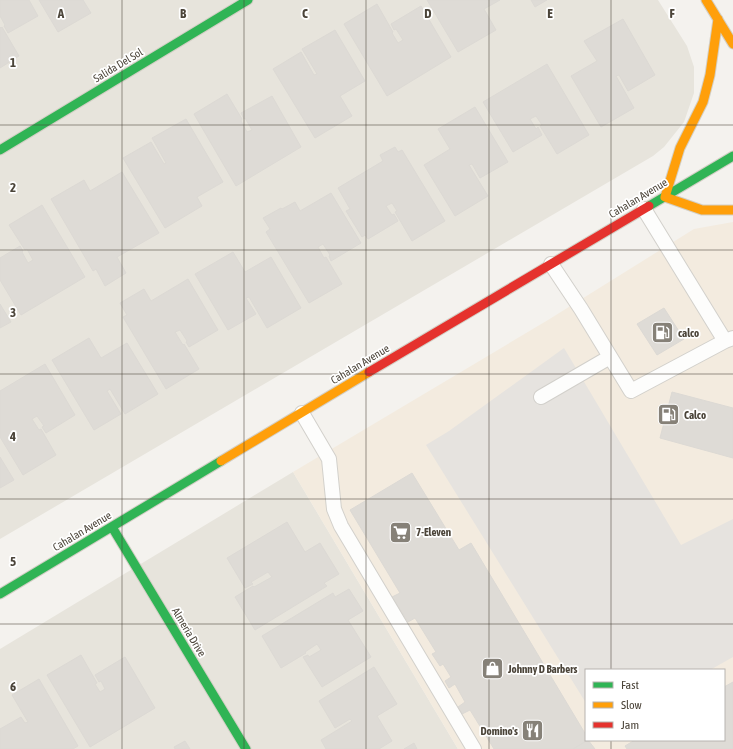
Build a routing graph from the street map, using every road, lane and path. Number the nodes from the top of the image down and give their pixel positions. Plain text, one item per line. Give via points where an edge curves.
1 (248, 0) edge
2 (706, 0) edge
3 (718, 19) junction
4 (733, 44) edge
5 (0, 150) edge
6 (733, 156) edge
7 (665, 197) junction
8 (644, 209) junction
9 (733, 210) edge
10 (551, 264) junction
11 (729, 339) edge
12 (610, 357) junction
13 (540, 397) dead end
14 (302, 413) junction
15 (112, 527) junction
16 (0, 594) edge
17 (246, 749) edge
18 (474, 749) edge

1 - 5 street, Salida Del Sol
2 - 3 street
3 - 4 street
3 - 7 street via 710,75 703,102 680,148
6 - 7 street, Cahalan Avenue
7 - 8 street, Cahalan Avenue
7 - 9 street via 702,210
8 - 10 street, Cahalan Avenue
8 - 11 lane
10 - 12 lane
10 - 14 street, Cahalan Avenue
11 - 12 lane via 631,391
12 - 13 lane
14 - 15 street, Cahalan Avenue
14 - 18 lane via 329,459 334,509 341,526
15 - 16 street, Cahalan Avenue
15 - 17 street, Almeria Drive

